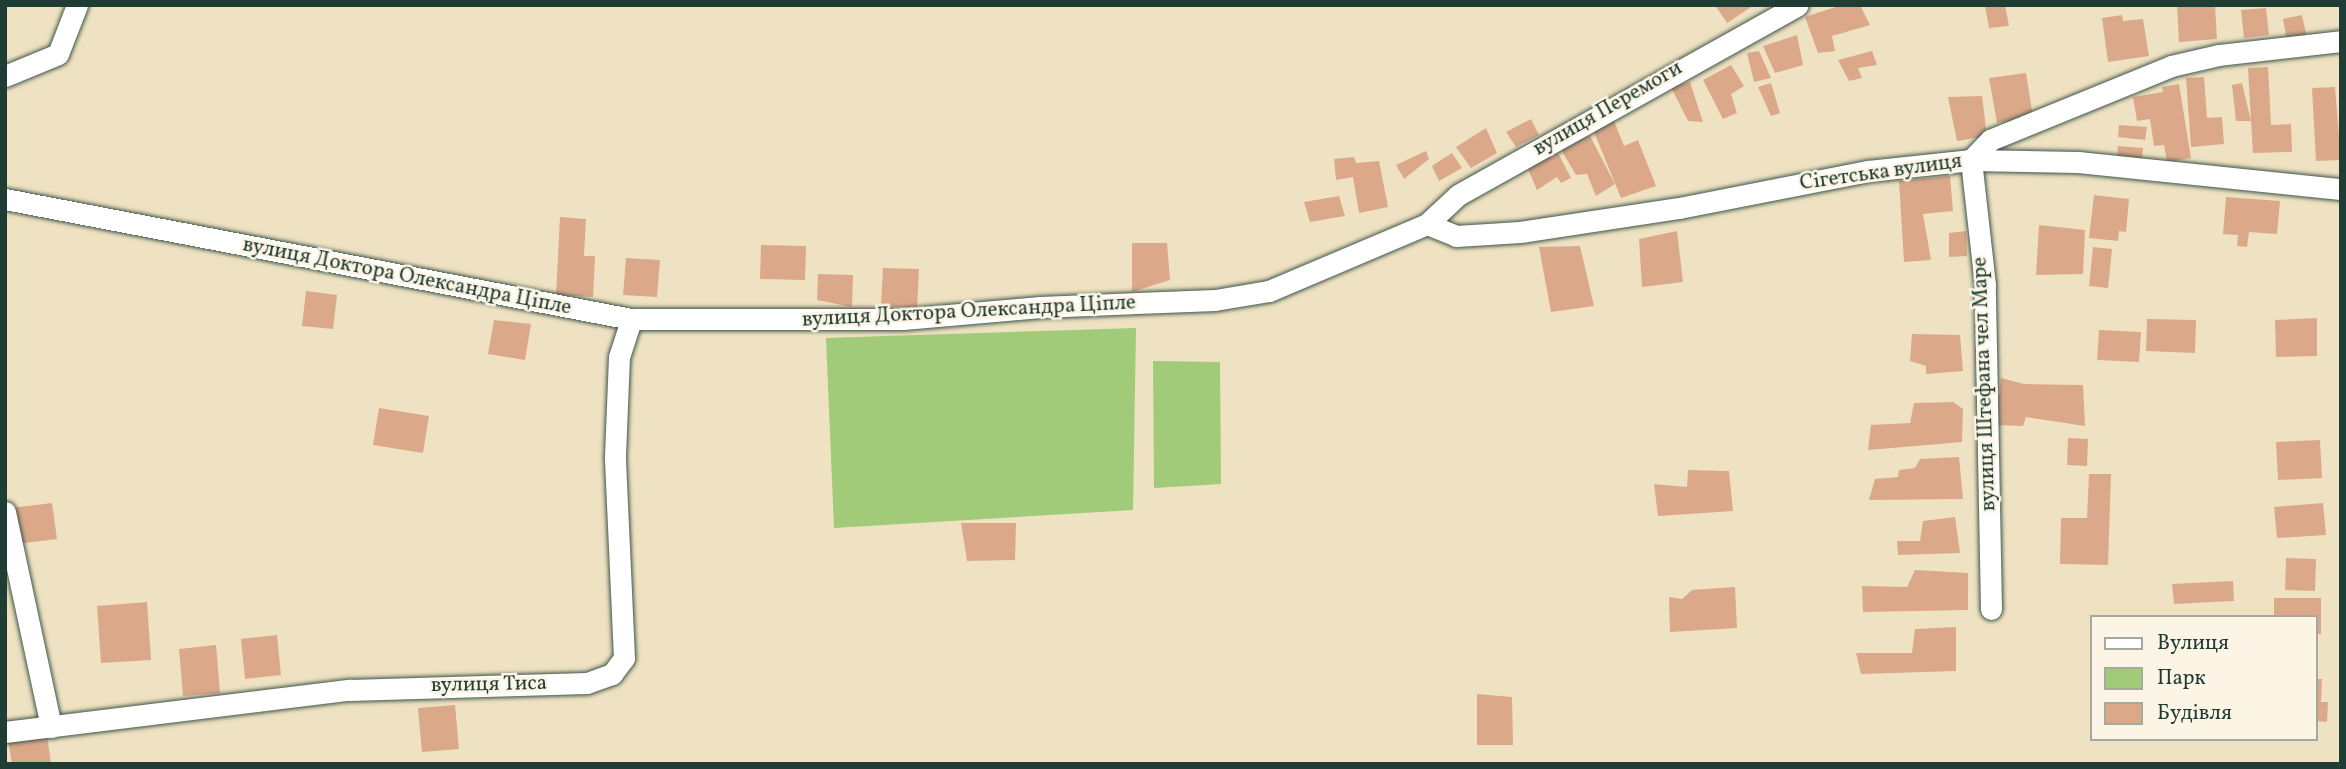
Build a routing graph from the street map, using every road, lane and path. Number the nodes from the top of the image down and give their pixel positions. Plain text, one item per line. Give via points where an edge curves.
1 (77, 5) edge
2 (1798, 5) edge
3 (2341, 41) edge
4 (5, 76) edge
5 (1971, 160) junction
6 (2341, 189) edge
7 (5, 199) edge
8 (1427, 224) junction
9 (631, 320) junction
10 (5, 513) edge
11 (1991, 608) dead end
12 (51, 727) junction
13 (5, 732) edge

1 - 4 street via 58,54
2 - 8 street, вулиця Перемоги via 1458,195
3 - 5 street via 2219,55 2171,66 1990,140
5 - 6 street, Сігетська вулиця via 2078,162
5 - 8 street, Сігетська вулиця via 1868,171 1679,208 1520,232 1456,236
5 - 11 street, вулиця Штефана чел Маре via 1985,285
7 - 9 street, вулиця Доктора Олександра Ціпле
8 - 9 street, вулиця Доктора Олександра Ціпле via 1269,290 1214,300 1040,307 903,319
9 - 12 street, вулиця Тиса via 619,357 615,456 624,658 612,674 587,683 349,690
10 - 12 street
12 - 13 street, вулиця Тиса

